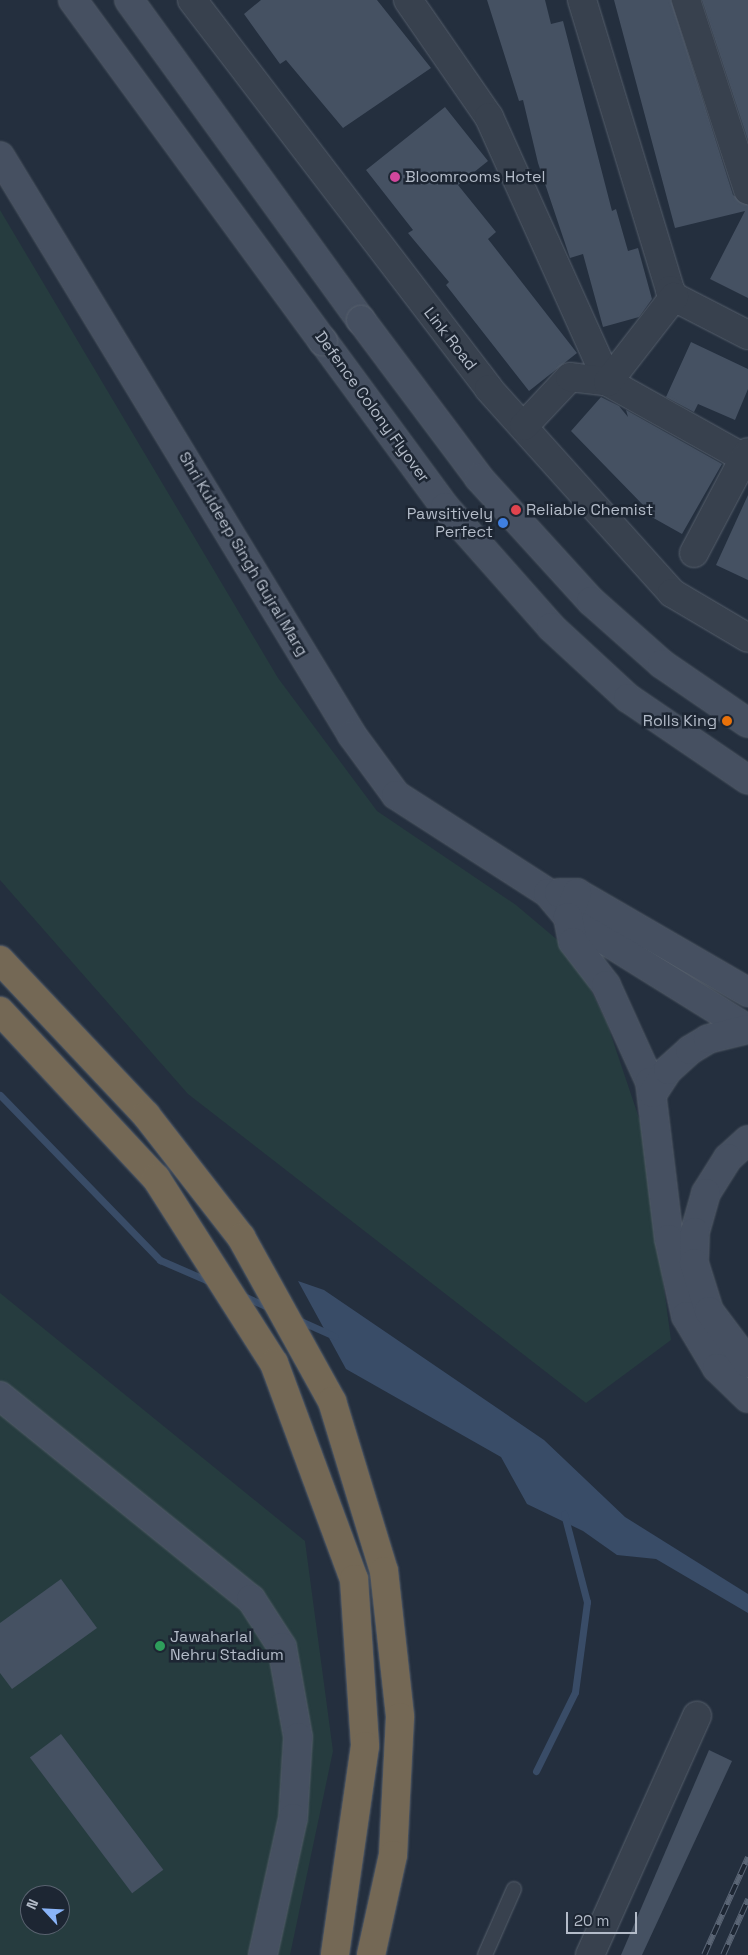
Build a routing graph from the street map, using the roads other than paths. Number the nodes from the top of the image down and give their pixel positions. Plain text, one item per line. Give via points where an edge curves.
1 (74, 0) edge
2 (129, 0) edge
3 (192, 0) edge
4 (408, 0) edge
5 (582, 0) edge
6 (686, 0) edge
7 (0, 156) edge
8 (748, 190) edge
9 (674, 296) junction
10 (748, 335) edge
11 (608, 382) junction
12 (524, 426) junction
13 (746, 455) edge
14 (694, 553) dead end
15 (748, 638) edge
16 (748, 723) edge
17 (748, 780) edge
18 (572, 905) junction
19 (0, 960) edge
20 (748, 992) edge
21 (0, 1011) edge
22 (748, 1029) edge
23 (653, 1093) junction
24 (748, 1140) edge
25 (748, 1363) edge
26 (0, 1396) edge
27 (748, 1398) edge
28 (697, 1716) dead end
29 (514, 1890) dead end
30 (263, 1955) edge
31 (335, 1955) edge
32 (372, 1955) edge
33 (484, 1955) edge
34 (590, 1955) edge

1 - 17 street, Defence Colony Flyover, bridge via 445,507 502,574 628,698
2 - 16 street, bridge via 479,478 591,601 662,664
3 - 12 street, Link Road via 489,389
4 - 11 street via 489,117
5 - 9 street
6 - 8 street
7 - 18 street, Shri Kuldeep Singh Gujral Marg via 352,734 390,787 548,893
9 - 10 street
9 - 11 street
11 - 12 street via 570,377
11 - 13 street
12 - 15 street, Link Road via 672,593
13 - 14 street
18 - 20 street
18 - 22 street
18 - 23 street via 573,942 606,985
19 - 32 highway via 146,1116 241,1237 332,1401 384,1571 400,1717 393,1855
21 - 31 highway via 156,1178 274,1363 354,1579 365,1746
22 - 23 street via 708,1039 690,1050 668,1070
23 - 27 street via 670,1239 686,1316 717,1368
24 - 25 street via 728,1158 706,1194 695,1232 694,1264 700,1291 712,1318
26 - 30 street via 251,1599 282,1647 298,1737 294,1800
28 - 34 street
29 - 33 lane

